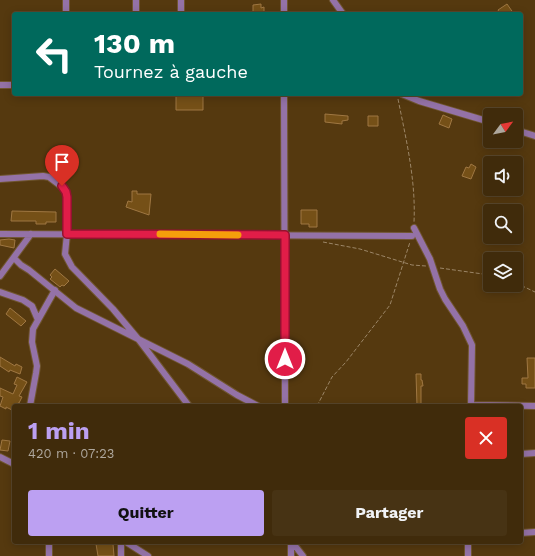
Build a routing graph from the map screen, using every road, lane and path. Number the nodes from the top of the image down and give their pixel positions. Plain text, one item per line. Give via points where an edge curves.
1 (66, 0) edge
2 (136, 0) edge
3 (180, 0) edge
4 (284, 0) edge
5 (333, 0) edge
6 (66, 12) edge
7 (136, 12) edge
8 (181, 12) edge
9 (284, 12) edge
10 (342, 12) edge
11 (0, 85) edge
12 (12, 85) edge
13 (284, 96) edge
14 (397, 96) edge
15 (407, 96) edge
16 (483, 120) edge
17 (523, 132) edge
18 (535, 136) edge
19 (0, 179) edge
20 (414, 228) joint
21 (0, 234) edge
22 (31, 234) junction
23 (67, 234) junction
24 (285, 235) junction
25 (412, 236) joint
26 (323, 242) dead end
27 (14, 258) junction
28 (404, 262) junction
29 (433, 267) junction
30 (483, 274) edge
31 (0, 276) edge
32 (523, 286) edge
33 (55, 290) junction
34 (0, 292) edge
35 (535, 292) edge
36 (38, 320) junction
37 (139, 340) junction
38 (30, 404) edge
39 (187, 404) edge
40 (254, 404) edge
41 (285, 404) edge
42 (318, 404) edge
43 (471, 404) edge
44 (523, 406) edge
45 (535, 406) edge
46 (535, 453) edge
47 (523, 454) edge
48 (0, 457) edge
49 (12, 463) edge
50 (535, 532) edge
51 (523, 533) edge
52 (49, 544) edge
53 (121, 544) edge
54 (129, 544) edge
55 (292, 544) edge
56 (294, 544) edge
57 (468, 544) edge
58 (49, 556) edge
59 (121, 556) edge
60 (148, 556) edge
61 (291, 556) edge
62 (303, 556) edge
63 (468, 556) edge

1 - 6 street
2 - 7 street
3 - 8 street
4 - 9 street
5 - 10 street
11 - 12 street
13 - 24 street
14 - 20 path via 414,186
15 - 16 street
17 - 18 street
19 - 23 street via 43,176 62,186 67,197
20 - 29 street
21 - 22 street
22 - 23 street
22 - 27 street
23 - 24 street
23 - 37 street via 65,254 72,267
24 - 25 street
24 - 41 street
25 - 28 path
26 - 28 path via 360,249
27 - 31 street
27 - 33 street
28 - 29 path
28 - 42 path via 390,305 332,377
29 - 30 path
29 - 43 street via 440,289 472,345
32 - 35 path
33 - 36 street
33 - 37 street via 76,308
34 - 36 street via 32,306
36 - 38 street via 32,335 37,366
37 - 39 street
37 - 40 street via 188,364
44 - 45 street
46 - 47 street
48 - 49 street
50 - 51 street
52 - 58 street
53 - 59 street
54 - 60 street
55 - 61 street
56 - 62 street
57 - 63 street

